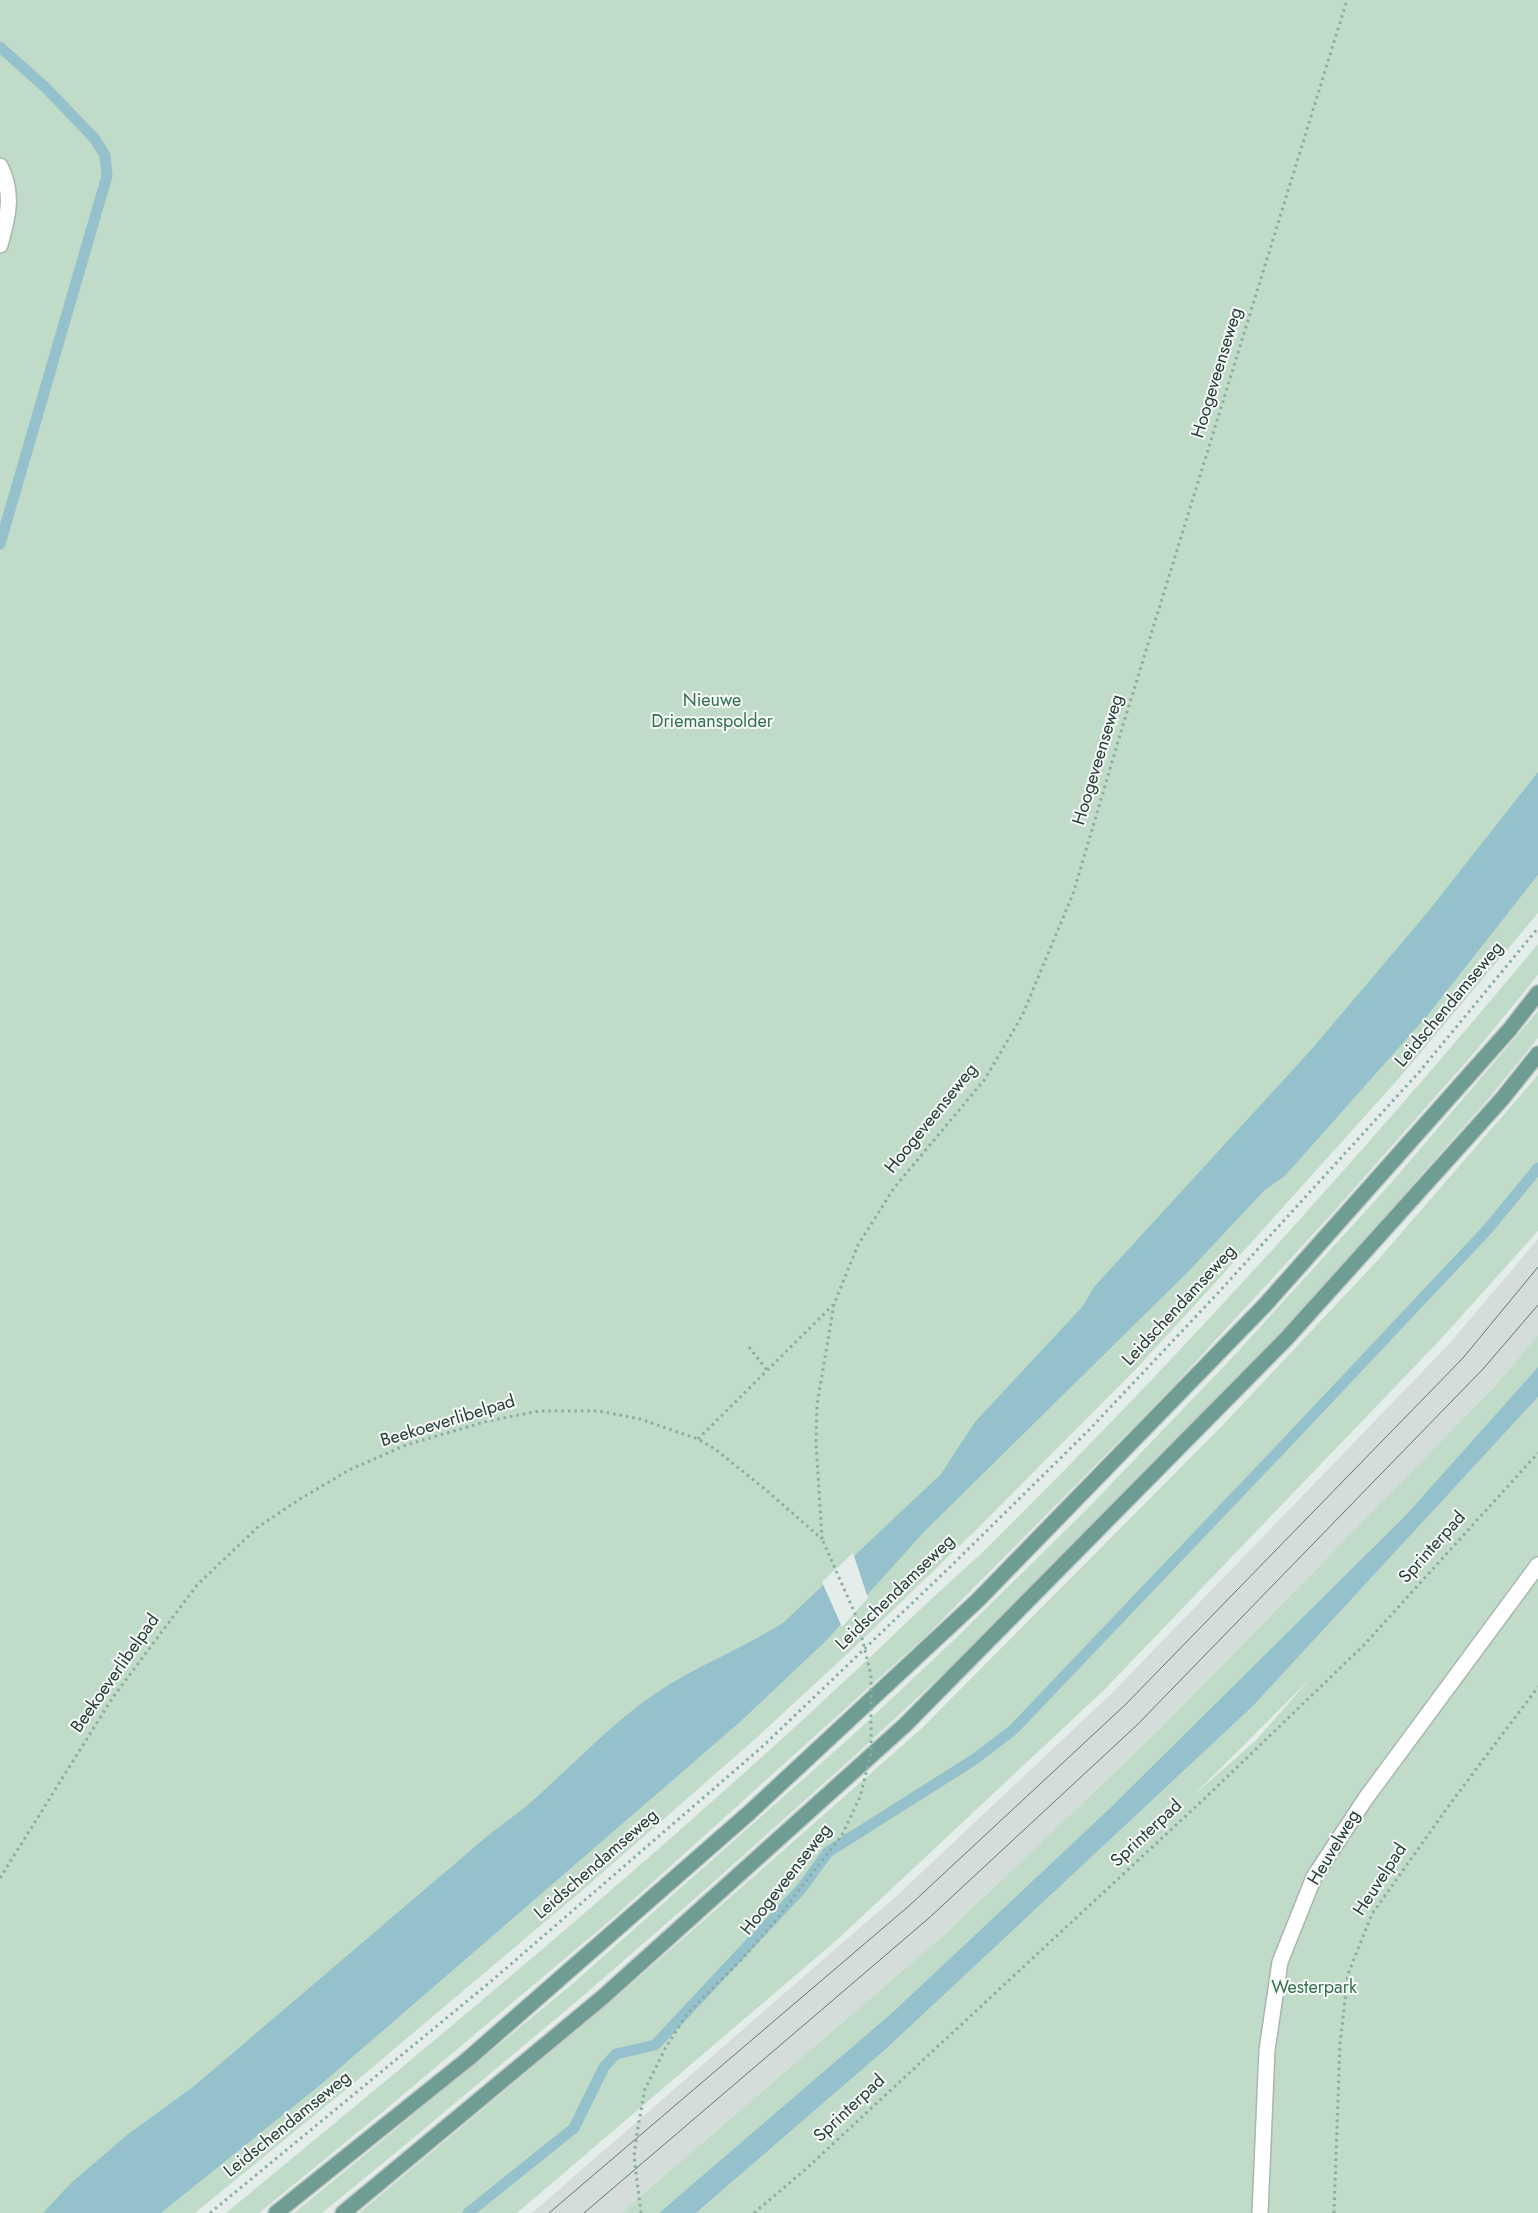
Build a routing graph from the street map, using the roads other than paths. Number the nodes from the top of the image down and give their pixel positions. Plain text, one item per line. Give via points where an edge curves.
1 (0, 166) edge
2 (0, 246) edge
3 (1538, 993) edge
4 (1538, 1054) edge
5 (1538, 1565) edge
6 (276, 2213) edge
7 (343, 2213) edge
8 (1260, 2213) edge

1 - 2 street via 10,196
3 - 6 main road via 1265,1305 978,1600 749,1813 468,2058
4 - 7 main road via 1502,1099 1286,1339 905,1725 603,1997
5 - 8 street, Heuvelweg via 1366,1798 1314,1877 1280,1962 1267,2050

